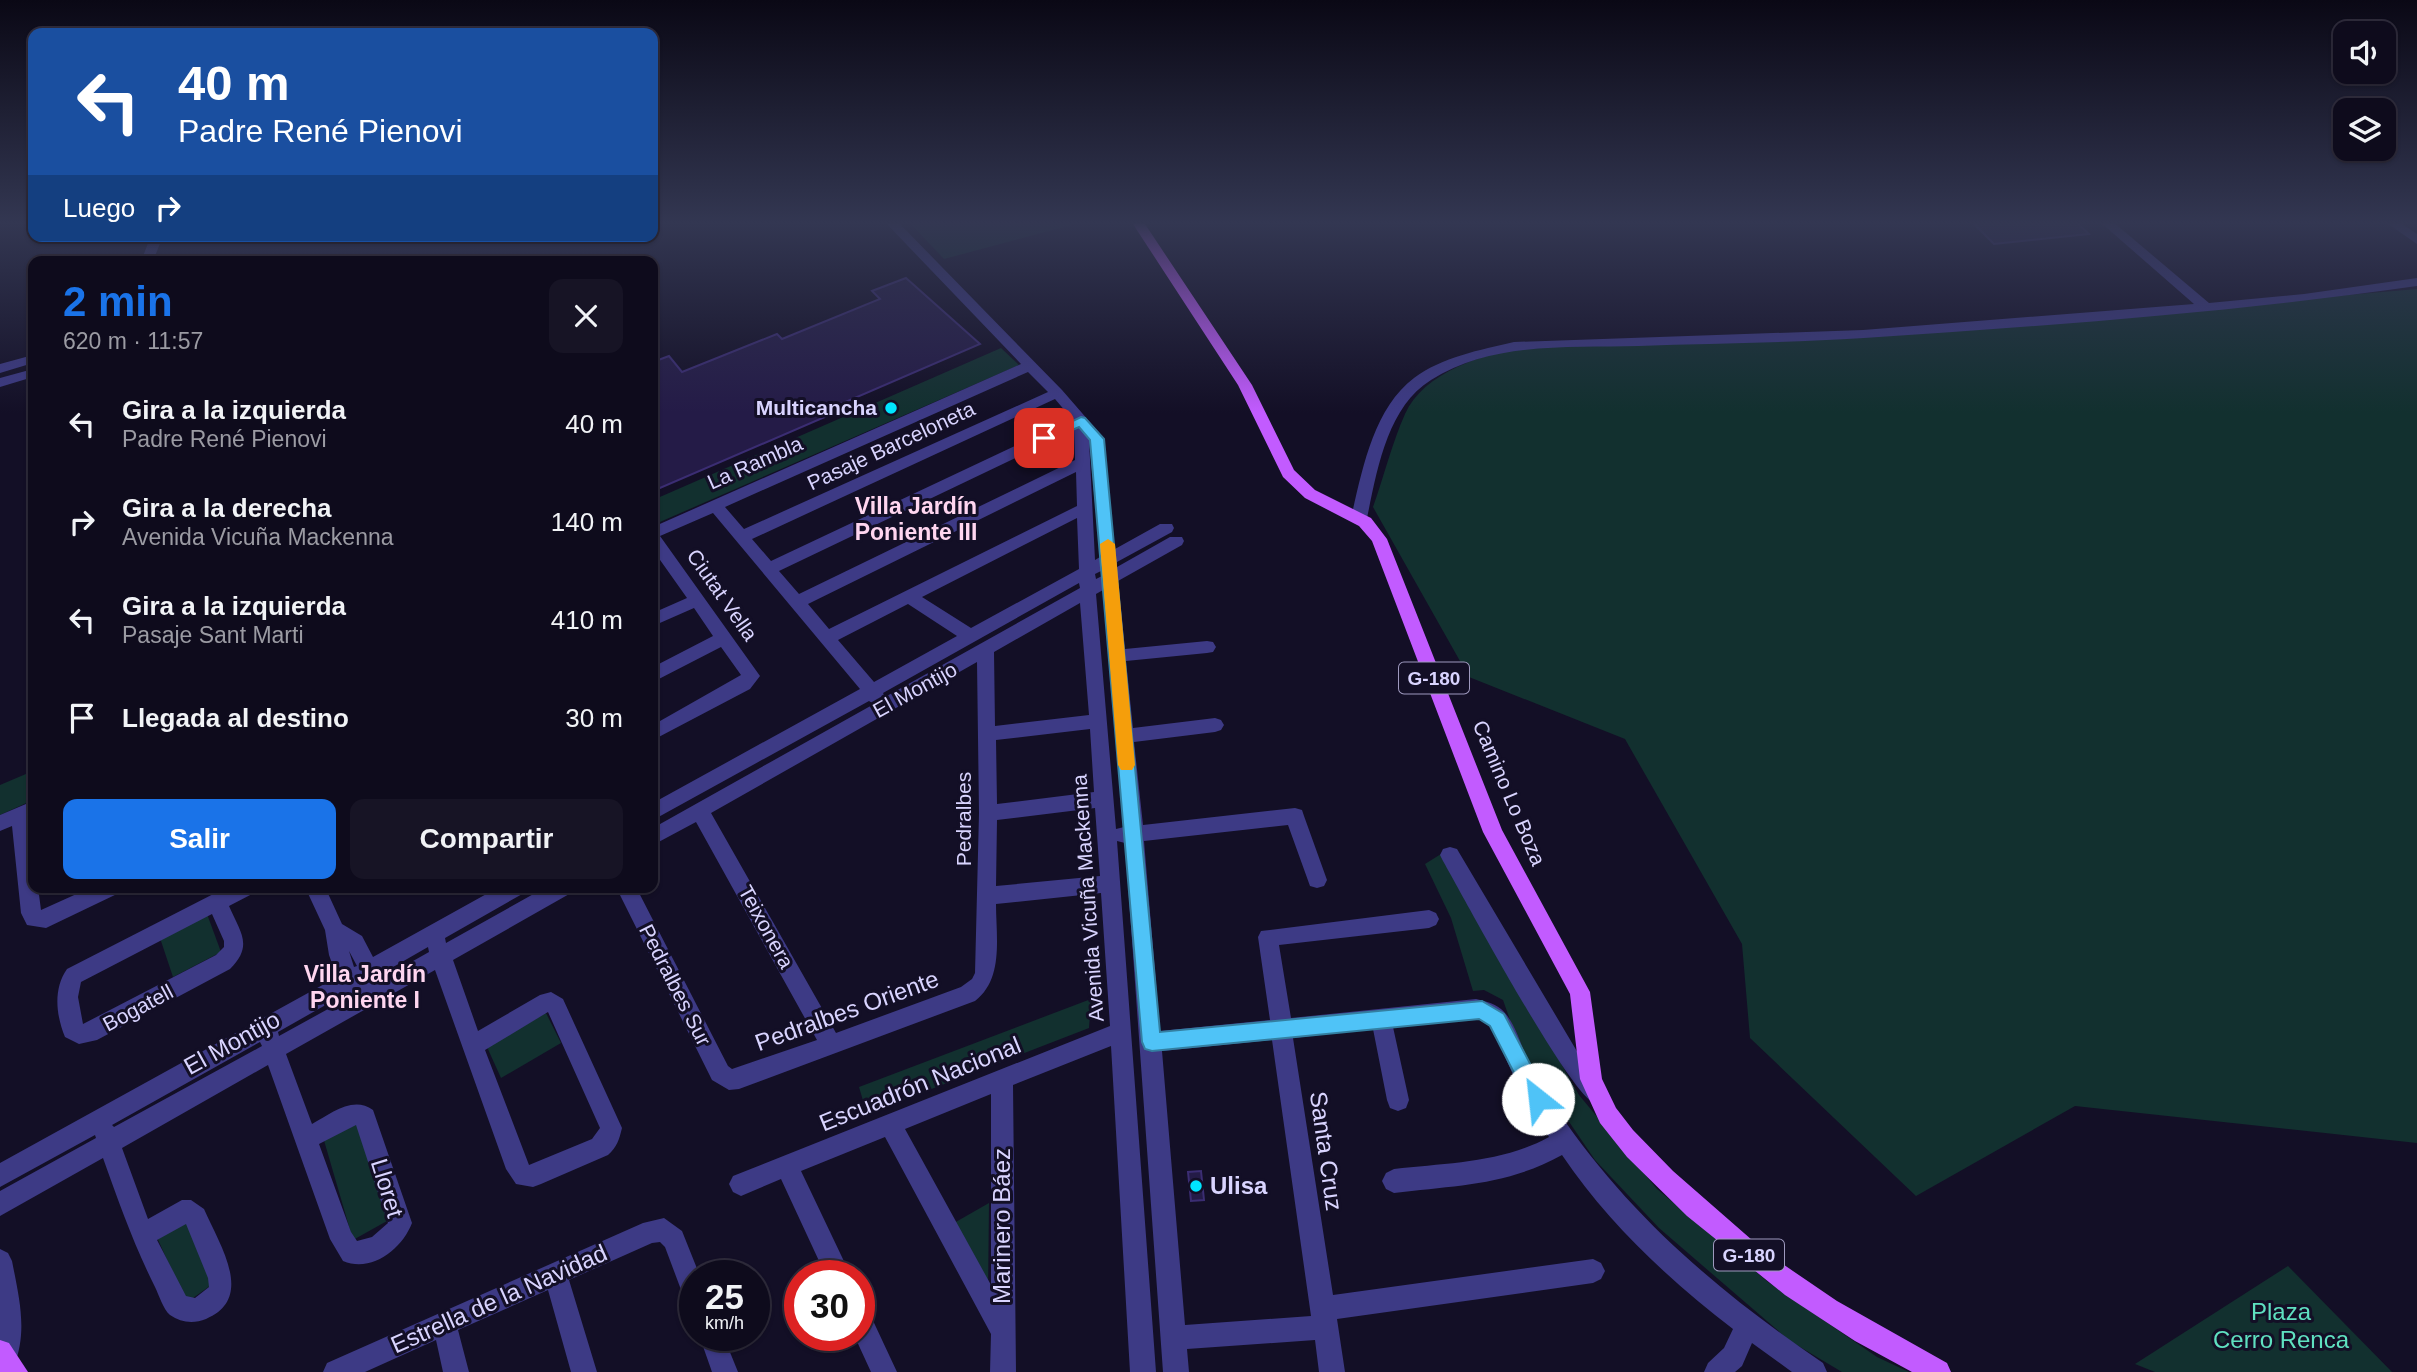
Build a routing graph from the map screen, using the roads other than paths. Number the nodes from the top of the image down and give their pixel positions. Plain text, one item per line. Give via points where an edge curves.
1 (951, 285) edge
2 (1179, 285) edge
3 (2180, 285) edge
4 (2396, 285) edge
5 (2206, 307) junction
6 (28, 361) edge
7 (1029, 366) junction
8 (0, 369) edge
9 (28, 375) edge
10 (0, 383) edge
11 (1057, 393) junction
12 (1081, 421) junction
13 (1081, 463) junction
14 (715, 505) junction
15 (1083, 509) junction
16 (1359, 518) junction
17 (658, 531) edge
18 (1171, 534) dead end
19 (741, 537) junction
20 (658, 545) edge
21 (769, 569) junction
22 (1110, 569) junction
23 (1087, 571) junction
24 (1088, 593) junction
25 (909, 597) junction
26 (697, 600) junction
27 (797, 603) junction
28 (658, 619) edge
29 (970, 636) junction
30 (724, 638) junction
31 (827, 638) junction
32 (1207, 647) dead end
33 (985, 650) junction
34 (1116, 656) junction
35 (658, 672) edge
36 (871, 691) junction
37 (885, 707) junction
38 (1099, 721) junction
39 (1215, 725) dead end
40 (658, 730) edge
41 (986, 734) junction
42 (1123, 736) junction
43 (1104, 799) junction
44 (658, 808) edge
45 (700, 811) junction
46 (27, 812) edge
47 (988, 813) junction
48 (0, 823) edge
49 (658, 834) edge
50 (1134, 834) junction
51 (28, 837) edge
52 (1107, 837) junction
53 (1450, 855) dead end
54 (1317, 880) dead end
55 (1111, 883) junction
56 (30, 893) edge
57 (100, 893) edge
58 (235, 893) edge
59 (318, 893) edge
60 (506, 893) edge
61 (553, 893) edge
62 (629, 893) edge
63 (986, 896) junction
64 (217, 902) junction
65 (1429, 919) dead end
66 (335, 930) junction
67 (433, 934) junction
68 (441, 956) junction
69 (1145, 966) junction
70 (1117, 969) junction
71 (368, 970) junction
72 (349, 981) junction
73 (980, 985) joint
74 (378, 992) junction
75 (358, 1003) junction
76 (1381, 1019) junction
77 (266, 1027) junction
78 (1282, 1029) junction
79 (1120, 1032) junction
80 (1152, 1042) junction
81 (831, 1044) junction
82 (474, 1045) junction
83 (274, 1050) junction
84 (1002, 1079) junction
85 (729, 1080) joint
86 (1596, 1095) junction
87 (1398, 1100) dead end
88 (101, 1119) junction
89 (890, 1124) junction
90 (306, 1139) junction
91 (1565, 1141) junction
92 (109, 1143) junction
93 (787, 1166) junction
94 (1159, 1172) junction
95 (1130, 1174) junction
96 (0, 1176) edge
97 (1394, 1181) dead end
98 (741, 1184) dead end
99 (0, 1204) edge
100 (142, 1236) dead end
101 (682, 1260) edge
102 (831, 1260) edge
103 (0, 1261) edge
104 (1593, 1271) dead end
105 (555, 1274) junction
106 (1324, 1318) junction
107 (444, 1323) junction
108 (1747, 1326) junction
109 (1003, 1332) junction
110 (1173, 1338) junction
111 (716, 1351) edge
112 (874, 1351) edge
113 (7, 1360) edge
114 (1792, 1365) edge
115 (336, 1372) edge
116 (456, 1372) edge
117 (584, 1372) edge
118 (725, 1372) edge
119 (884, 1372) edge
120 (1003, 1372) edge
121 (1143, 1372) edge
122 (1176, 1372) edge
123 (1332, 1372) edge
124 (1717, 1372) edge
125 (1814, 1372) edge
126 (1938, 1372) edge

1 - 7 street
2 - 16 main road, Camino Lo Boza / G-180 via 1245,385 1288,473 1310,494
3 - 5 street
4 - 5 street
5 - 16 street via 1863,334 1514,346 1432,374 1401,400 1368,477
6 - 8 street
7 - 11 street
7 - 14 street, La Rambla
9 - 10 street
11 - 12 street
11 - 19 street, Pasaje Barceloneta
12 - 13 street, Avenida Vicuña Mackenna
12 - 21 street
12 - 22 street via 1097,439
13 - 15 street, Avenida Vicuña Mackenna
13 - 27 street
14 - 17 street, La Rambla
14 - 19 street
15 - 23 street, Avenida Vicuña Mackenna
15 - 25 street
16 - 86 main road, Camino Lo Boza / G-180 via 1379,539 1493,832 1580,992 1587,1066
18 - 22 street, El Montijo
19 - 21 street
20 - 26 street, Ciutat Vella
21 - 27 street
22 - 23 street, El Montijo
22 - 24 street, El Montijo
22 - 34 street
23 - 24 street, Avenida Vicuña Mackenna
23 - 29 street, El Montijo
24 - 33 street, El Montijo
24 - 38 street, Avenida Vicuña Mackenna
25 - 29 street
25 - 31 street
26 - 28 street
26 - 30 street, Ciutat Vella
27 - 31 street
29 - 36 street, El Montijo
30 - 35 street
30 - 40 street, Ciutat Vella via 750,678
31 - 36 street
32 - 34 street
33 - 37 street, El Montijo
33 - 41 street, Pedralbes
34 - 42 street
36 - 37 street
36 - 44 street, El Montijo
37 - 45 street, El Montijo
38 - 41 street
38 - 43 street, Avenida Vicuña Mackenna
39 - 42 street
41 - 47 street, Pedralbes
42 - 50 street
43 - 47 street
43 - 52 street, Avenida Vicuña Mackenna
45 - 49 street, El Montijo
45 - 81 street, Teixonera
46 - 48 street
46 - 51 street
47 - 63 street, Pedralbes
50 - 52 street
50 - 54 street via 1295,816
50 - 69 street
52 - 55 street, Avenida Vicuña Mackenna
53 - 86 street, Camino Lo Boza via 1570,1060
55 - 63 street
55 - 70 street, Avenida Vicuña Mackenna
56 - 57 street via 31,913 37,920
58 - 64 street, Bogatell
59 - 66 street
60 - 67 street, El Montijo
61 - 68 street, El Montijo
62 - 85 street, Pedralbes Sur via 720,1073
63 - 73 street, Pedralbes via 985,973
64 - 64 street, Bogatell via 71,976 66,986 73,1030 89,1033 223,962 234,951 234,941
65 - 78 street, Santa Cruz via 1268,937
66 - 71 street via 354,940
66 - 72 street
67 - 68 street
67 - 71 street, El Montijo
68 - 74 street, El Montijo
68 - 82 street
69 - 70 street
69 - 80 street
70 - 79 street, Avenida Vicuña Mackenna
71 - 72 street, El Montijo
71 - 74 street
72 - 75 street
72 - 77 street, El Montijo
73 - 81 street, Pedralbes Oriente via 968,994
74 - 75 street, El Montijo
75 - 83 street, El Montijo
76 - 78 street
76 - 87 street
76 - 91 street via 1476,1009 1493,1015
77 - 83 street, Lloret
77 - 88 street, El Montijo
78 - 80 street
78 - 106 street, Santa Cruz
79 - 84 street, Escuadrón Nacional
79 - 95 street, Avenida Vicuña Mackenna
80 - 94 street
81 - 85 street, Pedralbes Oriente
82 - 82 street via 517,1169 524,1176 533,1176 608,1140 611,1128 551,1002
83 - 90 street, Lloret
83 - 92 street, El Montijo
84 - 89 street, Escuadrón Nacional
84 - 109 street, Marinero Báez
86 - 126 main road, Camino Lo Boza / G-180 via 1634,1147 1731,1240 1830,1312
88 - 92 street
88 - 96 street, El Montijo
89 - 93 street, Escuadrón Nacional
89 - 109 street
90 - 90 street, Lloret via 351,1253 360,1254 392,1239 400,1223 365,1118 348,1116
91 - 97 street via 1513,1166
91 - 108 street via 1642,1233
92 - 99 street, El Montijo
92 - 100 street
93 - 98 street, Escuadrón Nacional
93 - 102 street
94 - 95 street
94 - 110 street
95 - 121 street, Avenida Vicuña Mackenna
101 - 105 street, Estrella de la Navidad via 674,1239 664,1230 651,1231
103 - 113 street via 11,1318
104 - 106 street
105 - 107 street, Estrella de la Navidad
105 - 117 street
106 - 110 street
106 - 123 street, Santa Cruz
107 - 115 street, Estrella de la Navidad
107 - 116 street
108 - 114 street
108 - 124 street via 1733,1357
109 - 120 street, Marinero Báez
110 - 122 street
111 - 118 street
112 - 119 street
114 - 125 street

